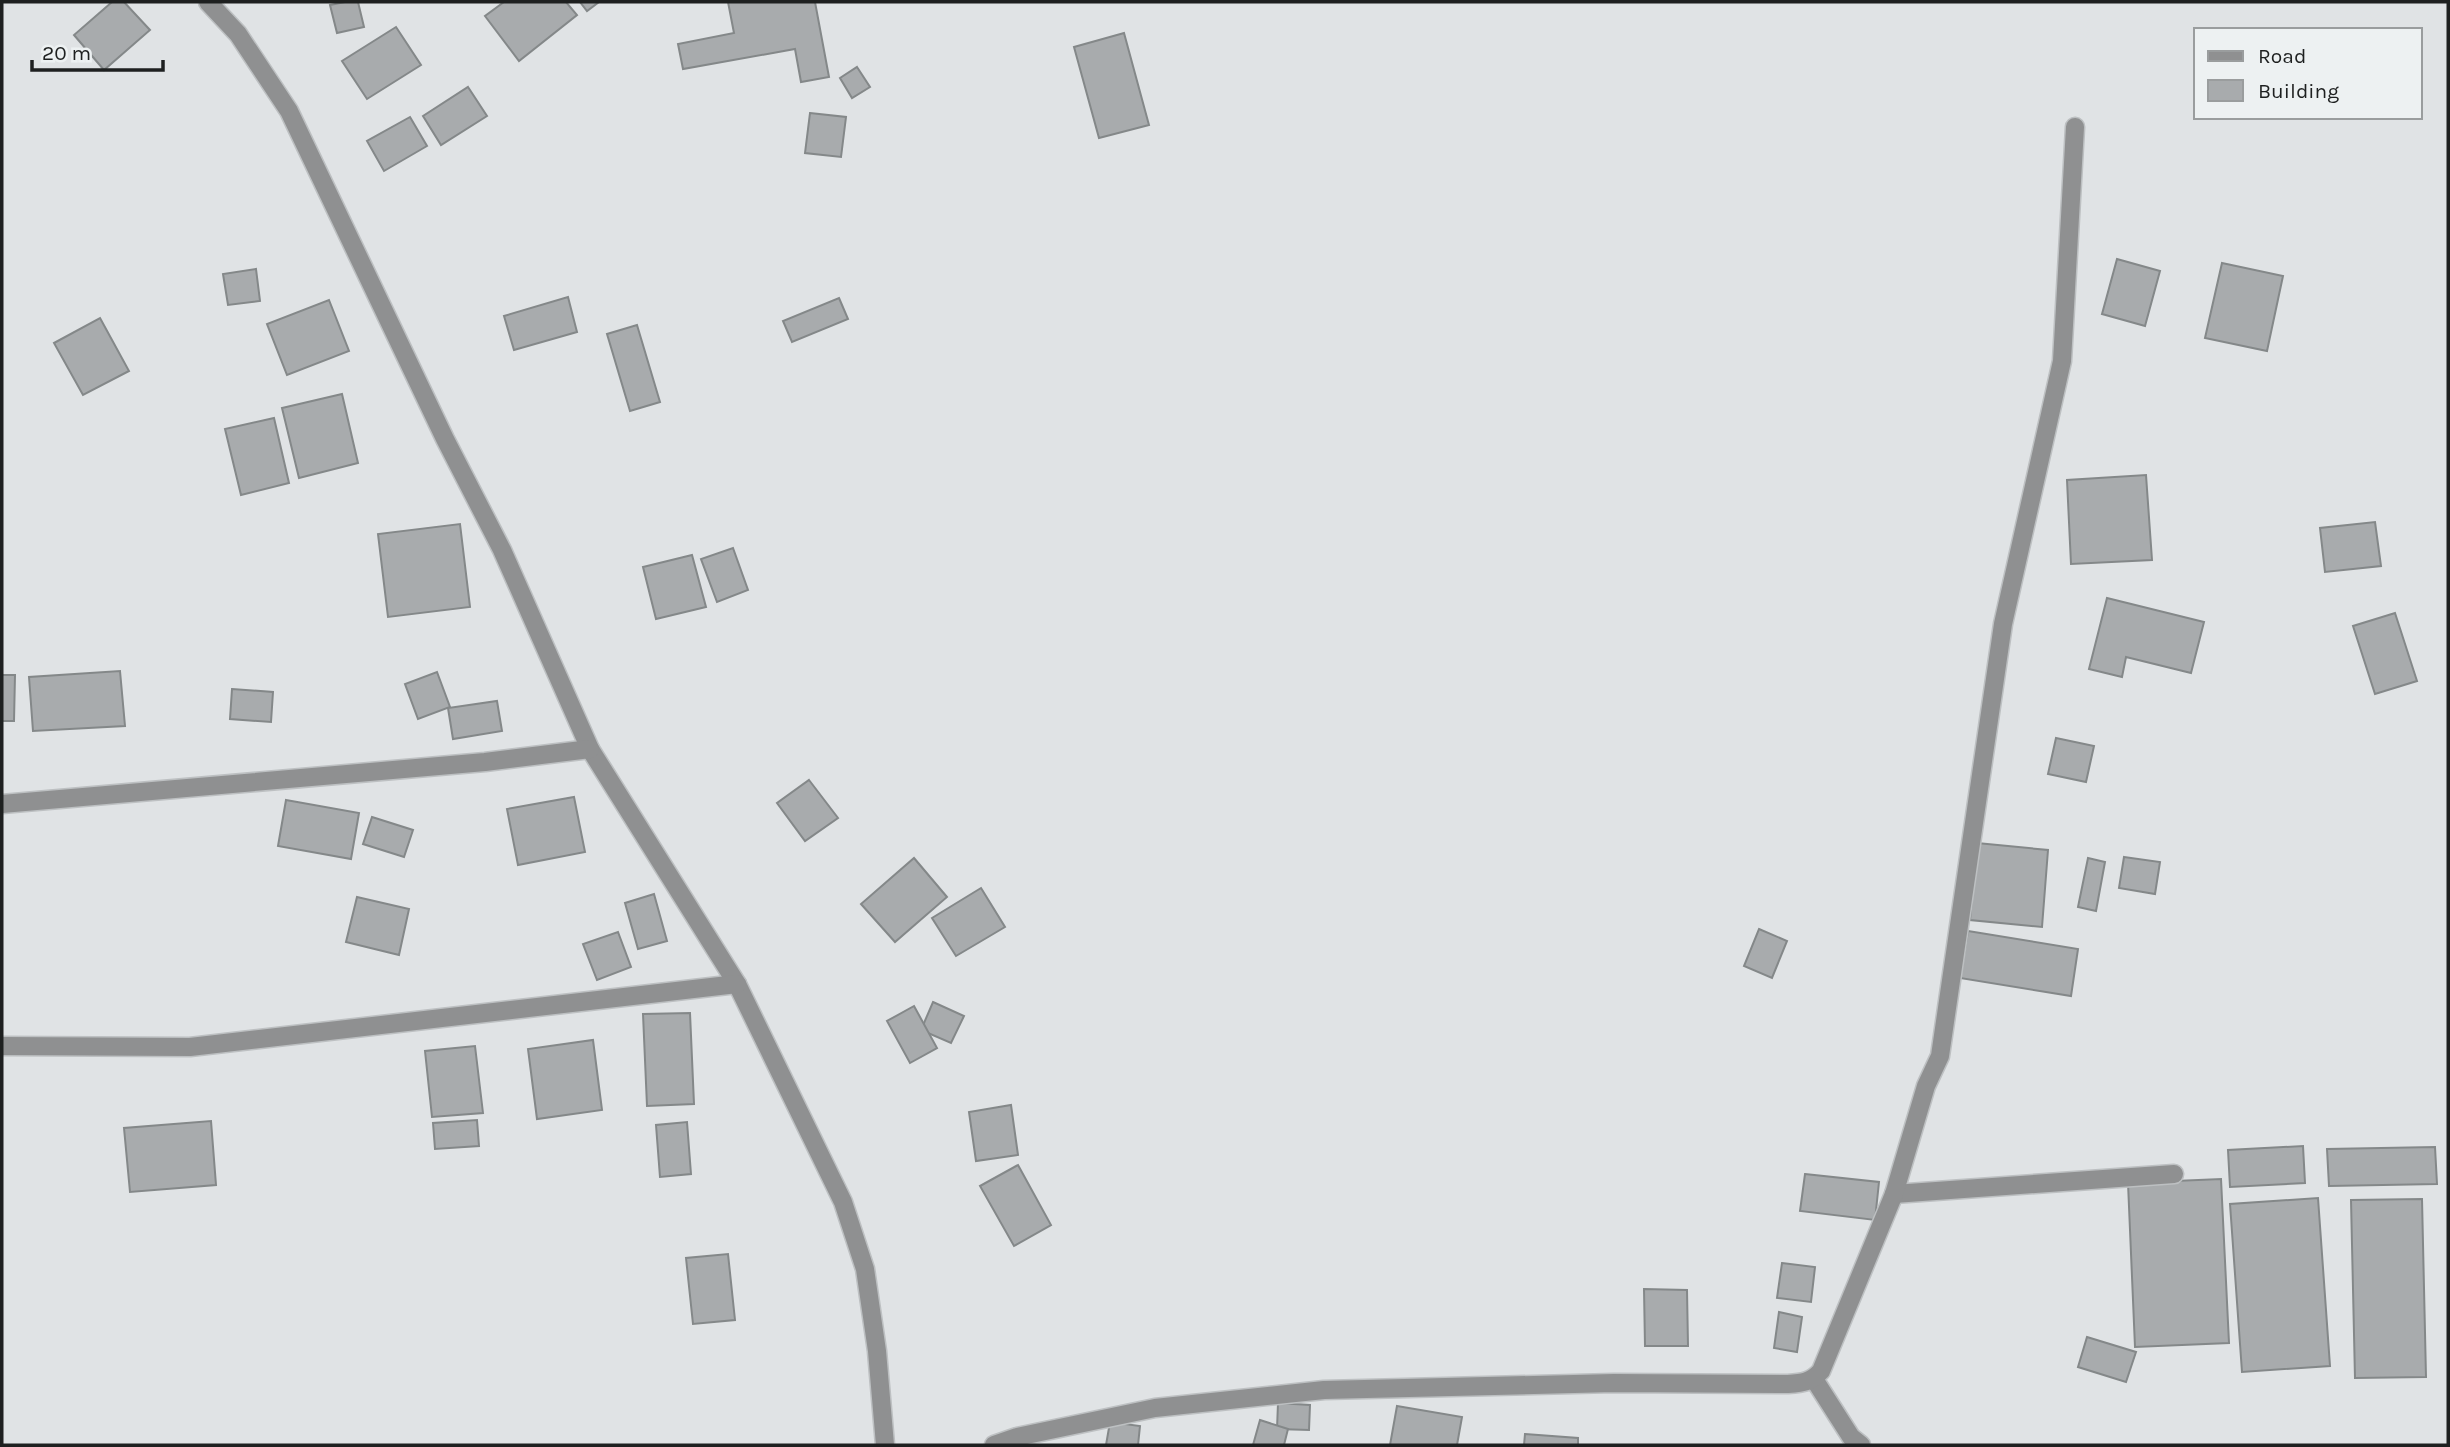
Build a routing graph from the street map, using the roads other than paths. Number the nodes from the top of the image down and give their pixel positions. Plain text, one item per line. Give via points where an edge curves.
1 (208, 2) edge
2 (2075, 127) dead end
3 (590, 749) junction
4 (2, 804) edge
5 (737, 984) junction
6 (2, 1046) edge
7 (2175, 1174) dead end
8 (1894, 1194) junction
9 (1814, 1379) junction
10 (885, 1445) edge
11 (994, 1445) edge
12 (1861, 1445) edge

1 - 3 street via 238,34 289,111 502,550
2 - 8 street via 2062,361 2003,624 1940,1056 1926,1086
3 - 4 street
3 - 5 street
5 - 6 street via 190,1047
5 - 10 street via 843,1202 865,1269
7 - 8 street
8 - 9 street via 1832,1349
9 - 11 street via 1788,1384 1324,1390 1155,1408
9 - 12 street via 1851,1437

